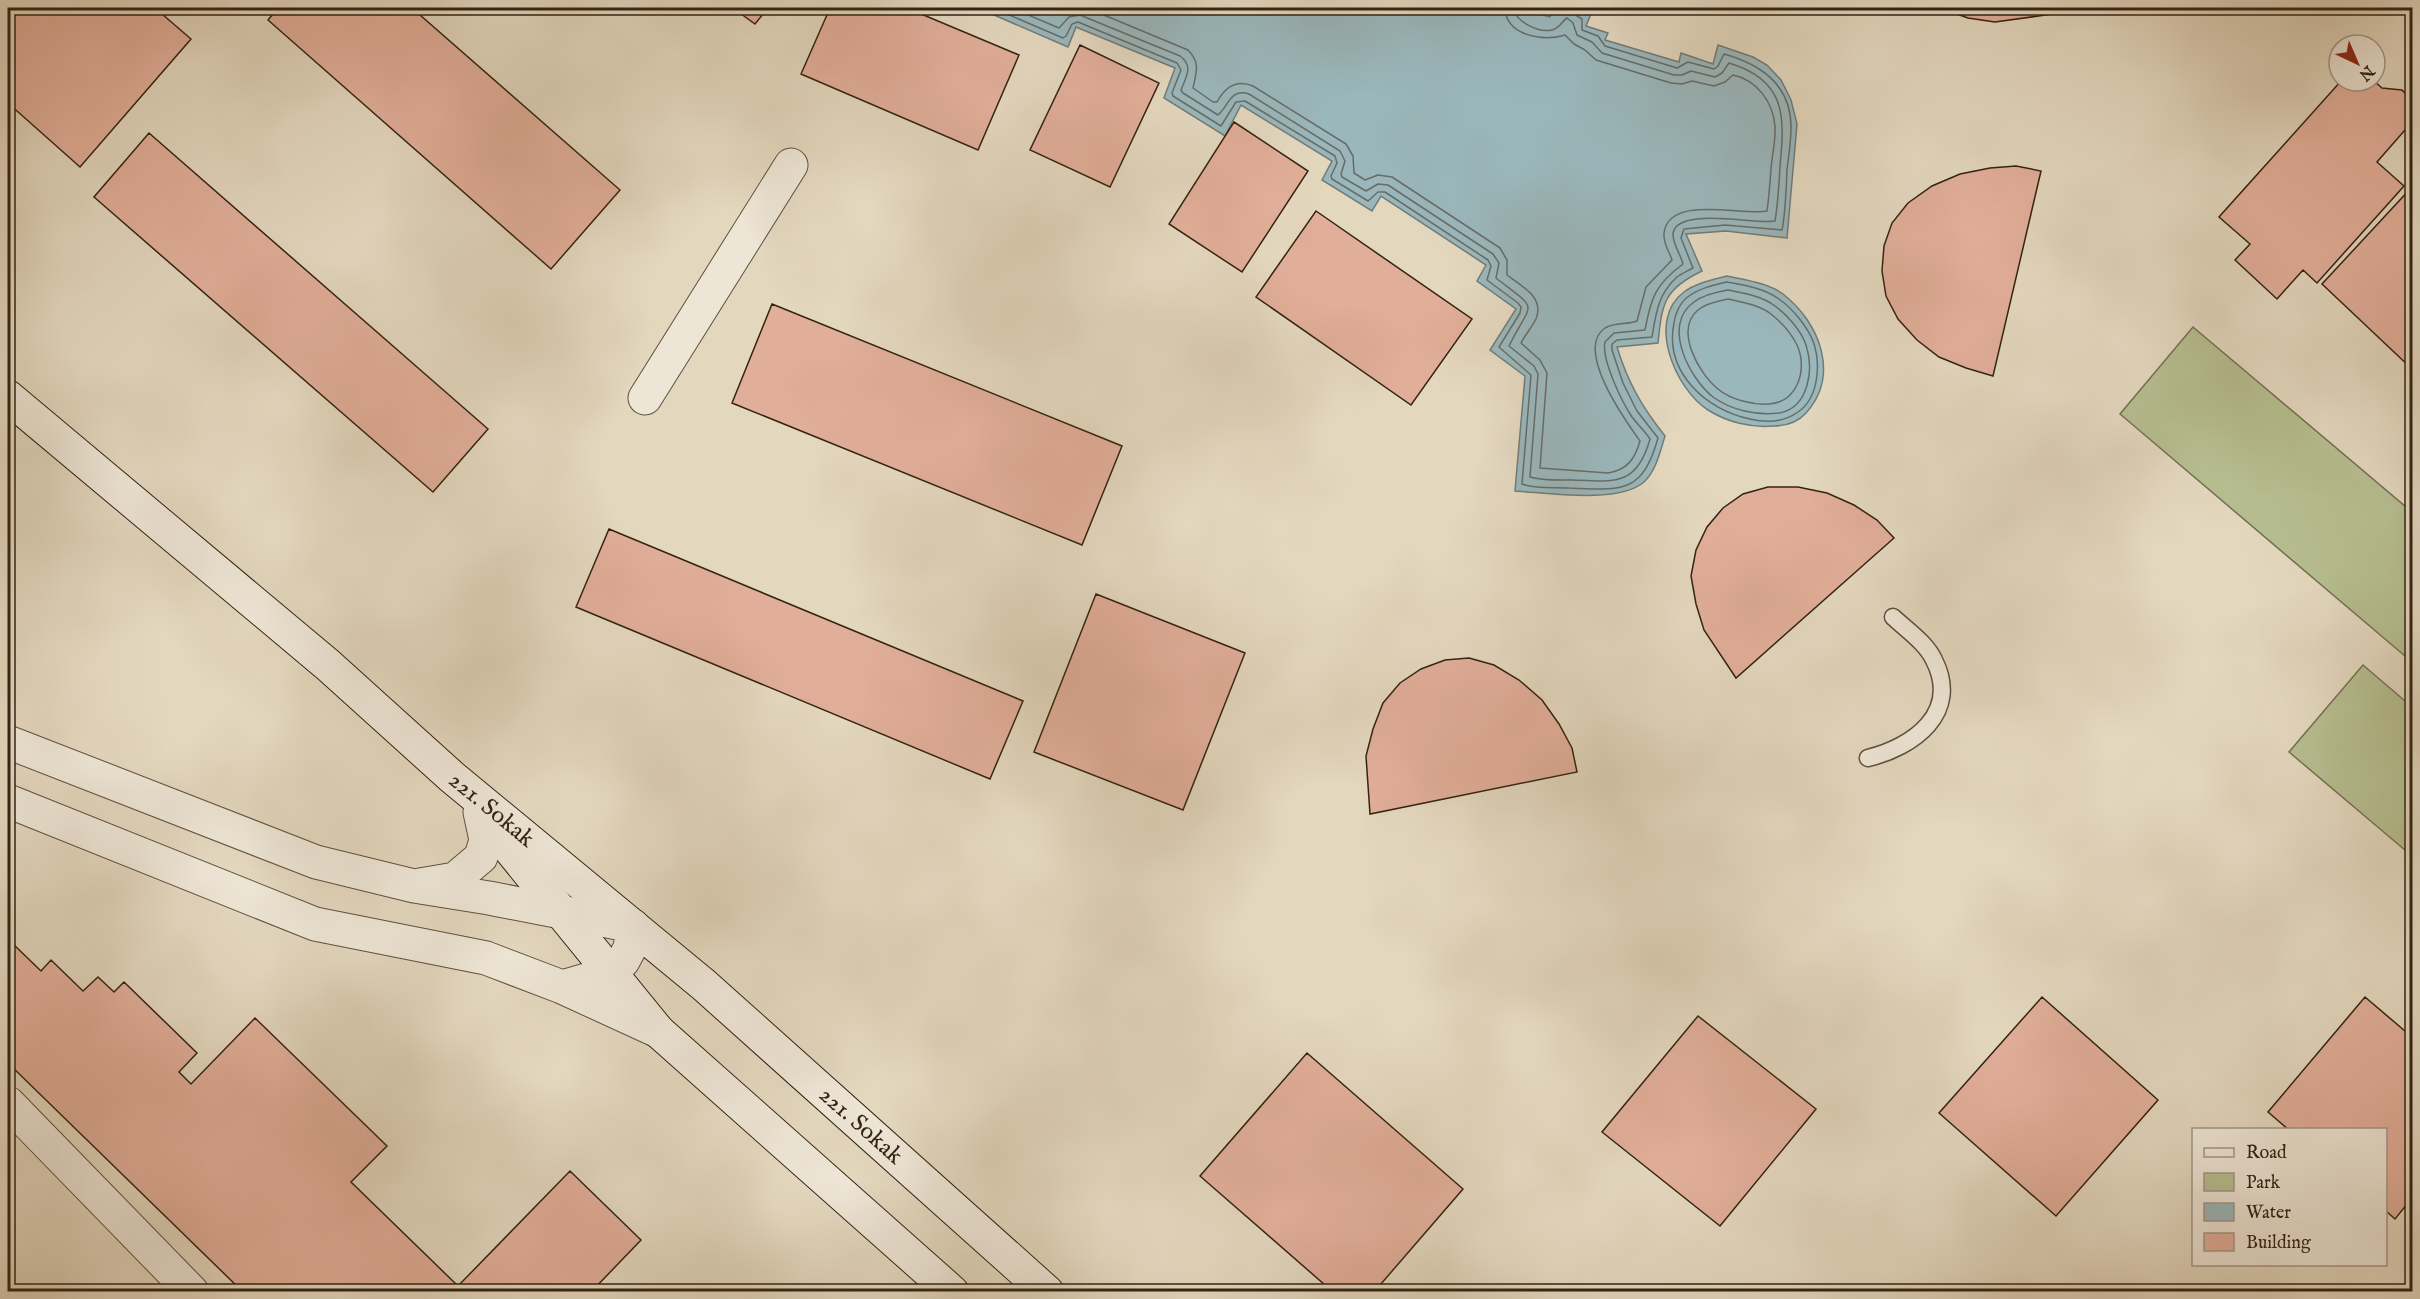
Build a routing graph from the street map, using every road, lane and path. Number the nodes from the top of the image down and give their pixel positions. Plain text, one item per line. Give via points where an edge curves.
1 (791, 165) dead end
2 (8, 398) edge
3 (645, 398) dead end
4 (1893, 617) dead end
5 (8, 742) edge
6 (1868, 758) dead end
7 (452, 777) junction
8 (8, 801) edge
9 (480, 812) junction
10 (414, 886) junction
11 (562, 912) junction
12 (633, 926) junction
13 (610, 973) junction
14 (562, 987) junction
15 (658, 1031) junction
16 (8, 1103) edge
17 (192, 1292) edge
18 (952, 1292) edge
19 (1047, 1292) edge

1 - 3 street
2 - 7 street via 328,665
4 - 6 lane via 1934,658 1941,697 1932,721 1911,741 1887,754
5 - 10 street via 316,862
7 - 9 street, 221. Sokak
7 - 12 street, 221. Sokak
8 - 14 street via 315,924 486,958
9 - 10 street via 486,840 481,857 455,879
9 - 11 street, 221. Sokak
10 - 11 street
11 - 12 street
11 - 13 street, 221. Sokak
12 - 13 street via 630,948
12 - 19 street, 221. Sokak
13 - 14 street
13 - 15 street, 221. Sokak
14 - 15 street
15 - 18 street, 221. Sokak
16 - 17 street

